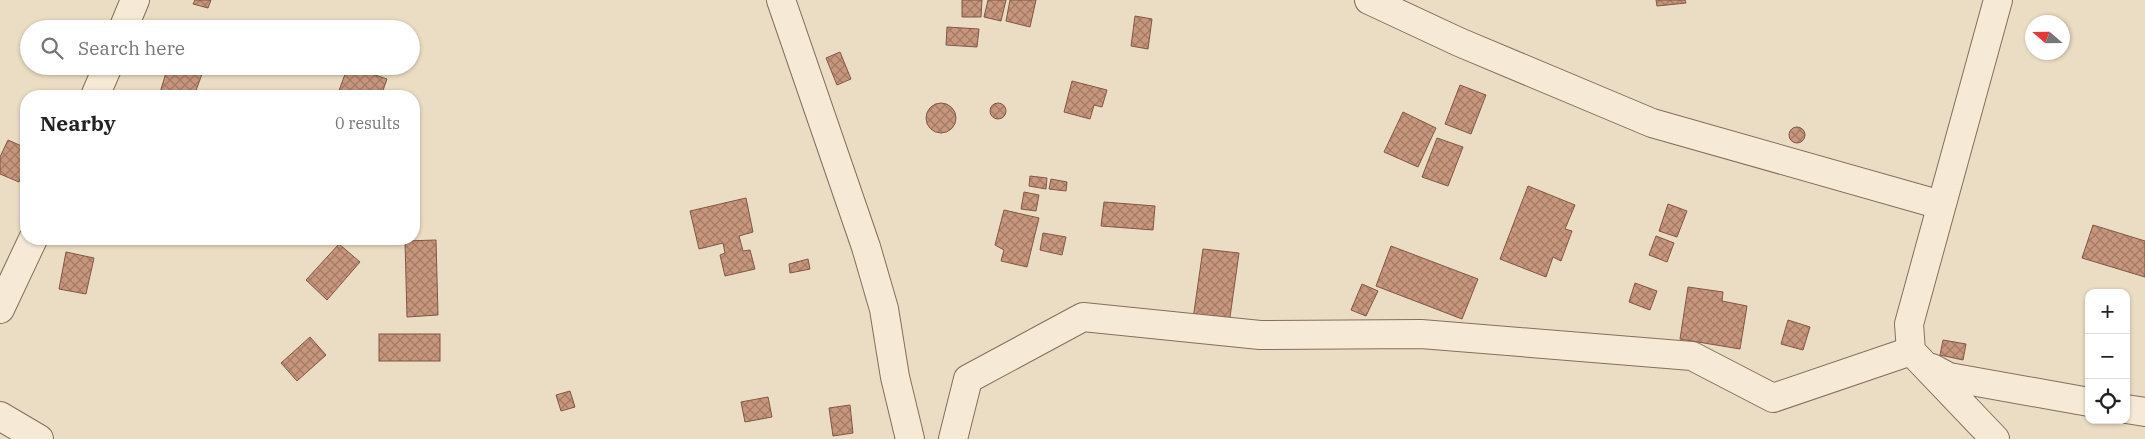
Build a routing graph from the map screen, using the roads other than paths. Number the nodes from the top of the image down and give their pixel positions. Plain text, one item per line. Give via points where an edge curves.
1 (135, 0) edge
2 (781, 0) edge
3 (1369, 0) edge
4 (1998, 0) edge
5 (127, 20) edge
6 (104, 75) edge
7 (98, 90) edge
8 (1941, 205) junction
9 (30, 245) edge
10 (0, 309) edge
11 (1919, 358) junction
12 (2085, 401) edge
13 (2130, 410) edge
14 (2145, 412) edge
15 (0, 416) edge
16 (39, 439) edge
17 (910, 439) edge
18 (953, 439) edge
19 (1994, 439) edge

1 - 5 street
2 - 17 street via 866,247 884,310
3 - 8 street via 1459,42 1652,123
4 - 8 street
6 - 7 street
8 - 11 street via 1909,324
9 - 10 street
11 - 12 street via 1949,377
11 - 18 street via 1773,398 1692,356 1422,334 1260,335 1083,318 968,379
11 - 19 street
13 - 14 street
15 - 16 street

